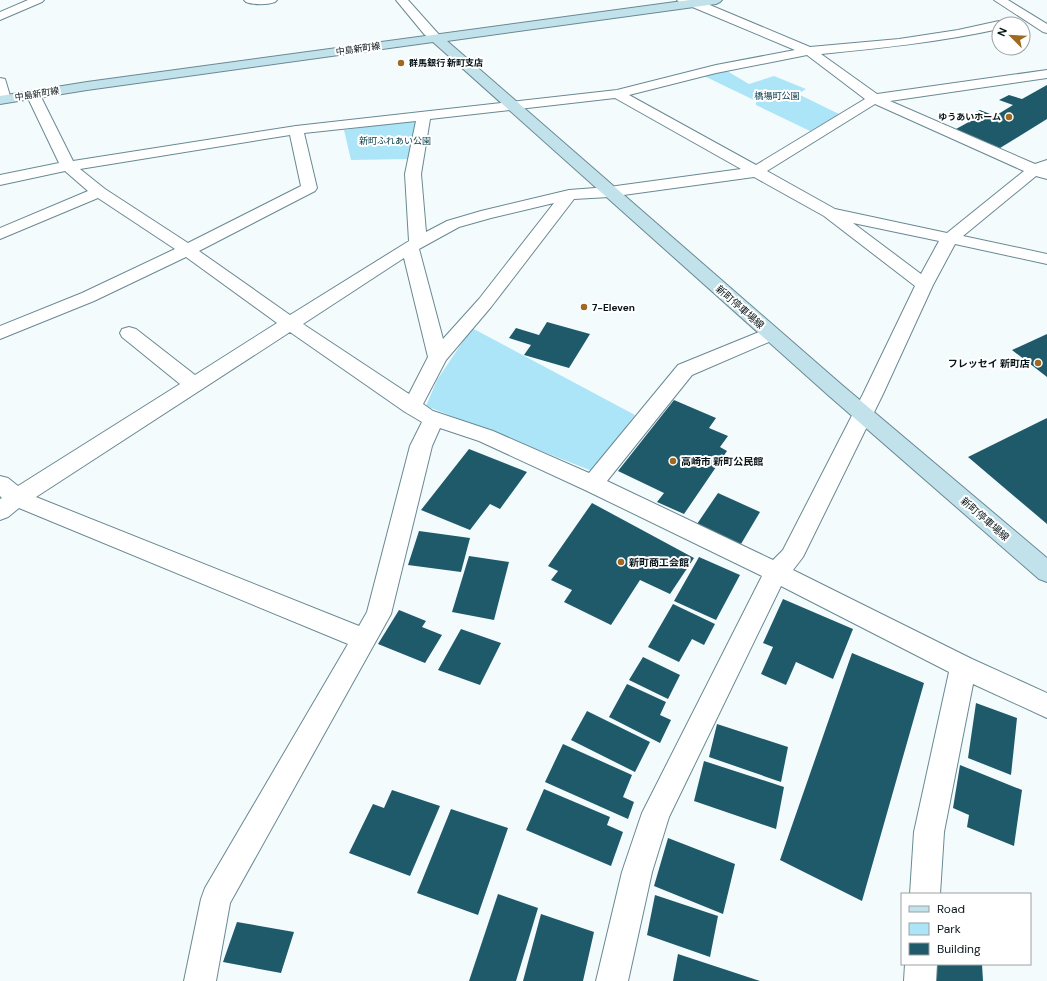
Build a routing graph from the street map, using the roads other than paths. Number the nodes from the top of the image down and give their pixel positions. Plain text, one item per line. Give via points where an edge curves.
1 (38, 0) edge
2 (250, 0) edge
3 (271, 0) edge
4 (402, 0) edge
5 (716, 0) edge
6 (1000, 0) edge
7 (689, 2) edge
8 (1047, 14) edge
9 (0, 16) edge
10 (1026, 16) edge
11 (1031, 17) edge
12 (1031, 19) edge
13 (991, 27) edge
14 (1047, 29) edge
15 (436, 38) junction
16 (809, 51) junction
17 (1047, 74) edge
18 (0, 82) edge
19 (33, 94) junction
20 (618, 94) junction
21 (2, 99) edge
22 (874, 99) junction
23 (512, 104) junction
24 (424, 115) junction
25 (296, 130) junction
26 (68, 166) junction
27 (1043, 171) edge
28 (755, 172) junction
29 (0, 180) edge
30 (99, 192) junction
31 (609, 192) junction
32 (569, 195) junction
33 (830, 213) junction
34 (0, 234) edge
35 (949, 239) junction
36 (414, 245) junction
37 (187, 250) junction
38 (1047, 259) edge
39 (924, 285) junction
40 (290, 324) junction
41 (0, 333) edge
42 (129, 333) dead end
43 (771, 334) junction
44 (438, 357) junction
45 (194, 385) junction
46 (423, 412) junction
47 (863, 414) junction
48 (593, 484) junction
49 (6, 497) edge
50 (776, 572) junction
51 (1047, 572) edge
52 (364, 639) junction
53 (964, 667) junction
54 (1047, 706) edge
55 (925, 893) edge
56 (921, 965) edge
57 (200, 981) edge
58 (612, 981) edge
59 (920, 981) edge

1 - 9 street
2 - 3 street
4 - 15 street
5 - 7 main road, 中島新町線
6 - 10 street
7 - 15 main road, 中島新町線
7 - 16 street
8 - 11 street
12 - 14 street
13 - 16 street via 899,43
15 - 19 main road, 中島新町線
15 - 23 main road, 新町停車場線
16 - 20 street via 716,69
16 - 22 street
17 - 22 street
18 - 21 street
19 - 21 main road, 中島新町線
19 - 26 street
20 - 23 street
20 - 28 street
22 - 27 street
22 - 28 street
23 - 24 street
23 - 31 main road, 新町停車場線
24 - 25 street
24 - 36 street via 413,174
25 - 26 street
25 - 37 street via 309,188
26 - 29 street
26 - 30 street
27 - 35 street
28 - 31 street
28 - 33 street
30 - 34 street
30 - 37 street
31 - 32 street
31 - 43 main road, 新町停車場線
32 - 36 street via 453,224
32 - 44 street via 485,303
33 - 35 street
33 - 39 street
35 - 38 street
35 - 39 street
36 - 40 street
36 - 44 street
37 - 40 street
37 - 41 street via 88,297
39 - 47 street
40 - 45 street
40 - 46 street
42 - 45 street
43 - 47 main road, 新町停車場線
43 - 48 street via 684,370
44 - 46 street
45 - 49 street
46 - 48 street via 486,436
46 - 52 street via 421,446 379,614
47 - 50 street via 791,557
47 - 51 main road, 新町停車場線
48 - 50 street
49 - 52 street
50 - 53 street
50 - 58 street via 656,813 637,872
52 - 57 street via 216,899
53 - 54 street
53 - 55 street via 928,832
56 - 59 street

